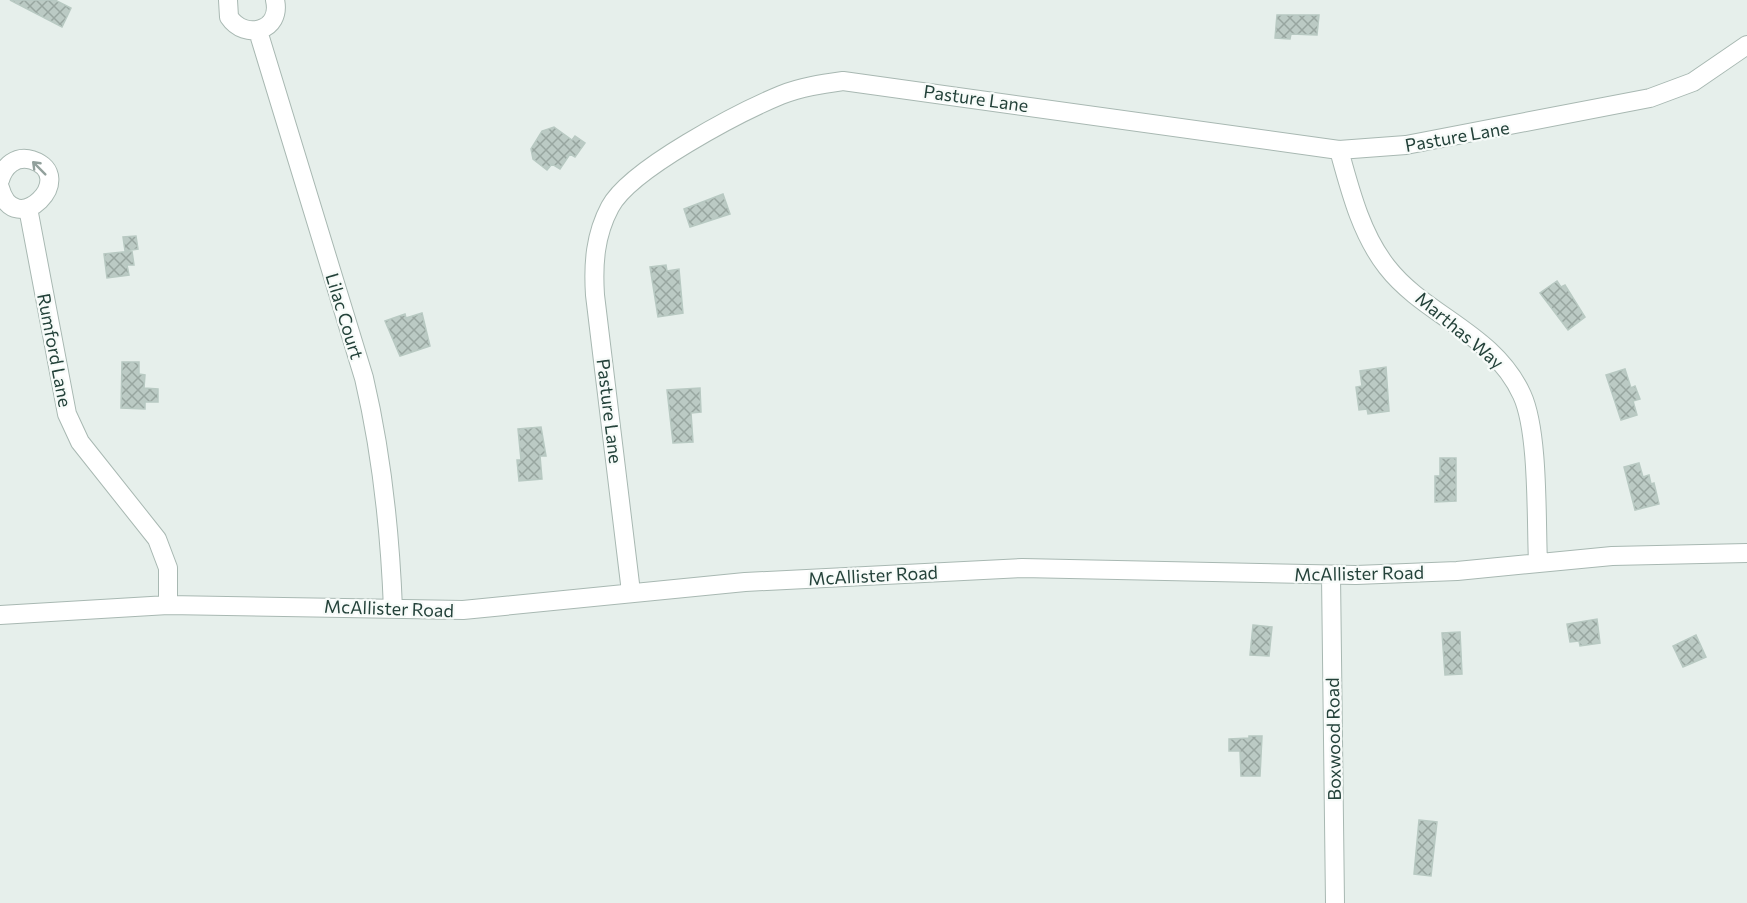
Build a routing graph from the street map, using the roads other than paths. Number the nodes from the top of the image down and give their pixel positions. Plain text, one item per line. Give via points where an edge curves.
1 (228, 0) edge
2 (275, 0) edge
3 (258, 31) junction
4 (1747, 45) edge
5 (1339, 150) junction
6 (0, 180) edge
7 (0, 188) edge
8 (28, 208) junction
9 (1747, 553) edge
10 (1538, 563) junction
11 (1331, 575) junction
12 (631, 592) junction
13 (168, 605) junction
14 (393, 609) junction
15 (0, 615) edge
16 (1335, 903) edge

1 - 3 street via 227,9 234,24 241,30
2 - 3 street via 272,22
3 - 14 street, Lilac Court via 375,423 390,528
4 - 5 street, Pasture Lane via 1693,82 1650,98 1406,146
5 - 10 street, Marthas Way via 1371,243 1389,269 1485,347 1508,369 1522,396 1532,442
5 - 12 street, Pasture Lane via 843,81 782,94 657,162 631,180 611,205 599,233 593,264
8 -> 6 street via 42,200 48,185 48,177 39,164 15,161 3,171
7 - 8 street via 6,201
8 - 13 street, Rumford Lane via 67,414 80,442 158,539 168,568
9 - 10 street, McAllister Road via 1612,556
10 - 11 street, McAllister Road via 1456,571
11 - 12 street, McAllister Road via 1022,568
11 - 16 street, Boxwood Road
12 - 14 street, McAllister Road via 484,608
13 - 14 street, McAllister Road
13 - 15 street, McAllister Road

